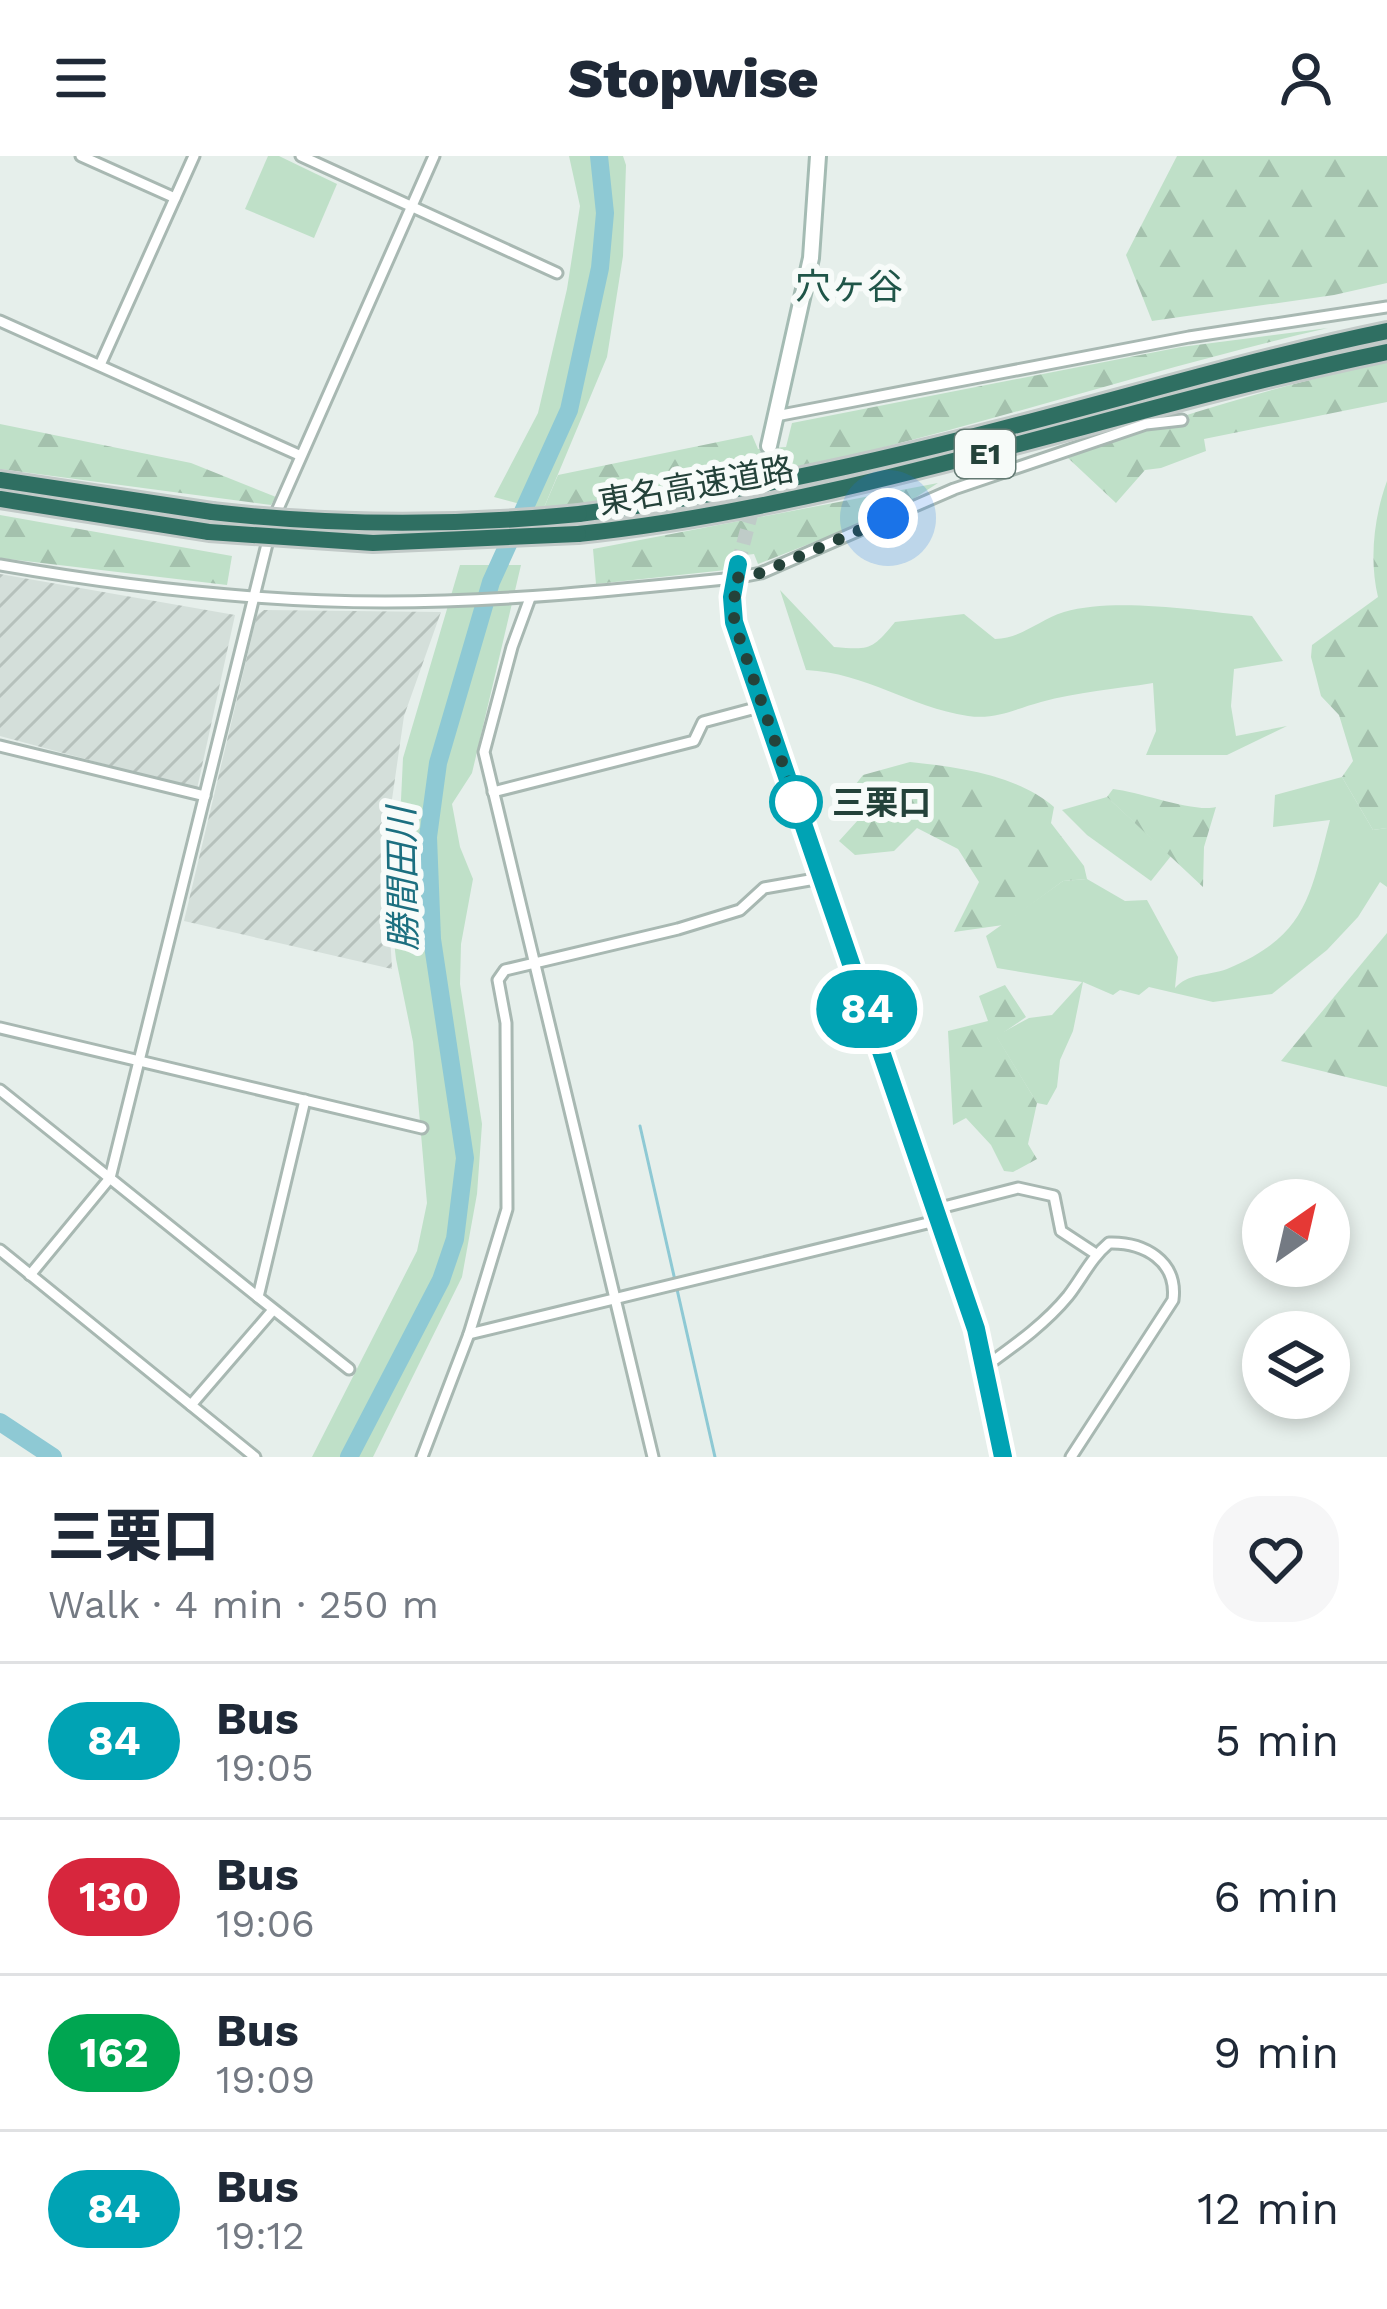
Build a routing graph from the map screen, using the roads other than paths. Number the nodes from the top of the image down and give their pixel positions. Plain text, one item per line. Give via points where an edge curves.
1 (81, 156) edge
2 (194, 156) edge
3 (301, 156) edge
4 (434, 156) edge
5 (818, 156) edge
6 (175, 198) junction
7 (411, 207) junction
8 (557, 273) dead end
9 (1387, 307) edge
10 (0, 321) edge
11 (1387, 332) edge
12 (1387, 352) edge
13 (100, 365) junction
14 (776, 416) junction
15 (1182, 420) dead end
16 (769, 446) tunnel mouth
17 (298, 454) junction
18 (0, 479) edge
19 (0, 499) edge
20 (0, 565) edge
21 (736, 571) junction
22 (254, 598) junction
23 (530, 598) junction
24 (763, 706) junction
25 (0, 746) edge
26 (494, 792) junction
27 (205, 796) junction
28 (821, 878) junction
29 (535, 963) junction
30 (0, 1028) edge
31 (142, 1062) junction
32 (0, 1090) edge
33 (305, 1100) junction
34 (422, 1128) dead end
35 (110, 1178) junction
36 (938, 1214) junction
37 (0, 1250) edge
38 (1096, 1254) junction
39 (30, 1275) junction
40 (258, 1297) junction
41 (616, 1300) junction
42 (273, 1310) junction
43 (469, 1334) junction
44 (986, 1366) junction
45 (349, 1369) dead end
46 (191, 1405) junction
47 (255, 1457) edge
48 (422, 1457) edge
49 (653, 1457) edge
50 (1004, 1457) edge
51 (1071, 1457) edge

1 - 6 street
2 - 6 street
3 - 7 street
4 - 7 street
5 - 14 main road via 812,258
6 - 13 street
7 - 8 street
7 - 17 street
9 - 14 street
10 - 13 street
11 - 18 highway, 東名高速道路 / E1, bridge via 853,466 579,514 410,523 212,512
12 - 19 highway, 東名高速道路 / E1, bridge via 856,486 578,534 373,543 209,532
13 - 17 street
14 - 16 main road
15 - 21 street via 1146,424 954,489 761,573
17 - 22 street
20 - 22 street
21 - 23 street
21 - 24 main road via 734,622
22 - 23 street
22 - 27 street
23 - 26 street via 484,752
24 - 26 street via 703,722 694,741
24 - 28 main road
25 - 27 street
26 - 29 street
27 - 31 street
28 - 29 street via 764,888 740,910 678,929
28 - 36 main road
29 - 41 street
29 - 43 street via 505,970 499,980 507,1209
30 - 31 street
31 - 33 street
31 - 35 street
32 - 35 street
33 - 34 street
33 - 40 street
35 - 39 street
35 - 40 street
36 - 38 street via 1018,1188 1054,1196 1061,1231
36 - 41 street
36 - 44 main road
37 - 39 street
38 - 44 street via 1067,1297
38 - 51 street via 1109,1243 1141,1246 1161,1259 1175,1287 1168,1311
39 - 46 street
40 - 42 street
41 - 43 street
41 - 49 street
42 - 45 street
42 - 46 street
43 - 48 street
44 - 50 main road
46 - 47 street

